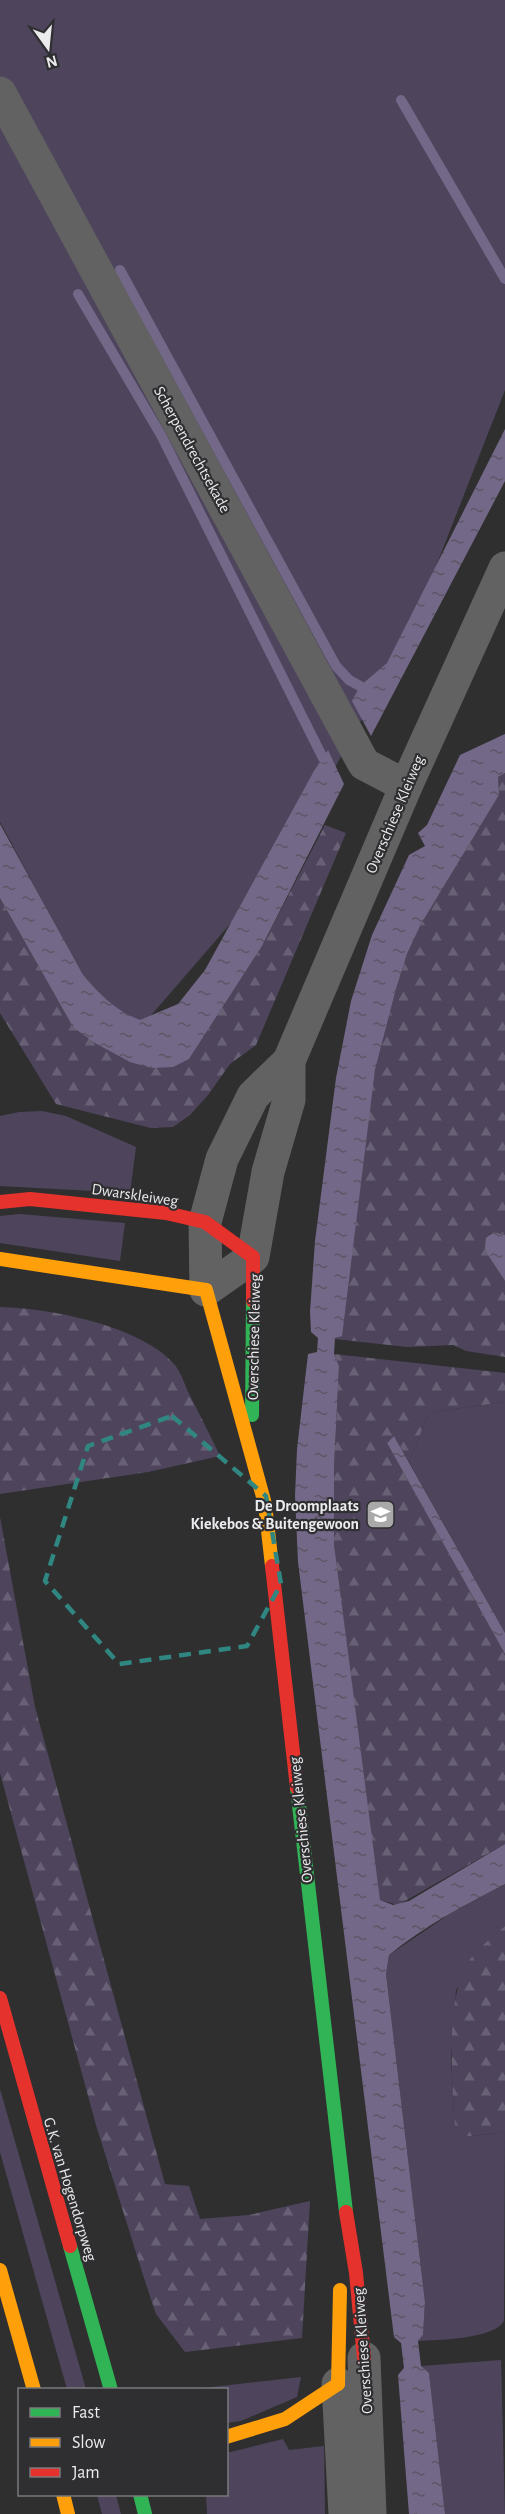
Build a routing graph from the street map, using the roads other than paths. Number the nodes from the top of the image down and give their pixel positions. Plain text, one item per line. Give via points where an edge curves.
1 (0, 93) edge
2 (505, 568) edge
3 (406, 786) junction
4 (289, 1061) junction
5 (0, 1202) edge
6 (205, 1222) junction
7 (253, 1257) junction
8 (0, 1259) edge
9 (206, 1290) junction
10 (251, 1453) junction
11 (0, 1998) edge
12 (342, 2189) junction
13 (75, 2258) junction
14 (0, 2270) edge
15 (364, 2358) joint
16 (120, 2368) dead end
17 (338, 2384) junction
18 (32, 2388) edge
19 (110, 2388) edge
20 (228, 2436) edge
21 (64, 2496) edge
22 (141, 2496) edge
23 (68, 2514) edge
24 (146, 2514) edge
25 (345, 2514) edge
26 (370, 2514) edge

1 - 3 street, Scherpendrechtsekade via 364,764
2 - 3 street, Overschiese Kleiweg
3 - 4 street, Overschiese Kleiweg
4 - 6 street, Overschiese Kleiweg via 253,1096 222,1159
4 - 7 street, Overschiese Kleiweg via 289,1100 268,1172
5 - 6 street, Dwarskleiweg via 30,1199 124,1207
6 - 7 street, Dwarskleiweg
6 - 9 street, Overschiese Kleiweg
7 - 9 street, Overschiese Kleiweg
7 - 10 street, Overschiese Kleiweg
8 - 9 street
9 - 10 street, Overschiese Kleiweg
10 - 12 street, Overschiese Kleiweg via 265,1504
11 - 13 street, G.K. van Hogendorpweg
12 - 15 street, Overschiese Kleiweg via 356,2273
12 - 17 street, Overschiese Kleiweg
13 - 16 street
13 - 19 street, G.K. van Hogendorpweg
14 - 18 street
15 - 26 street, Overschiese Kleiweg
17 - 20 street via 285,2419
17 - 25 street, Overschiese Kleiweg
21 - 23 street
22 - 24 street

